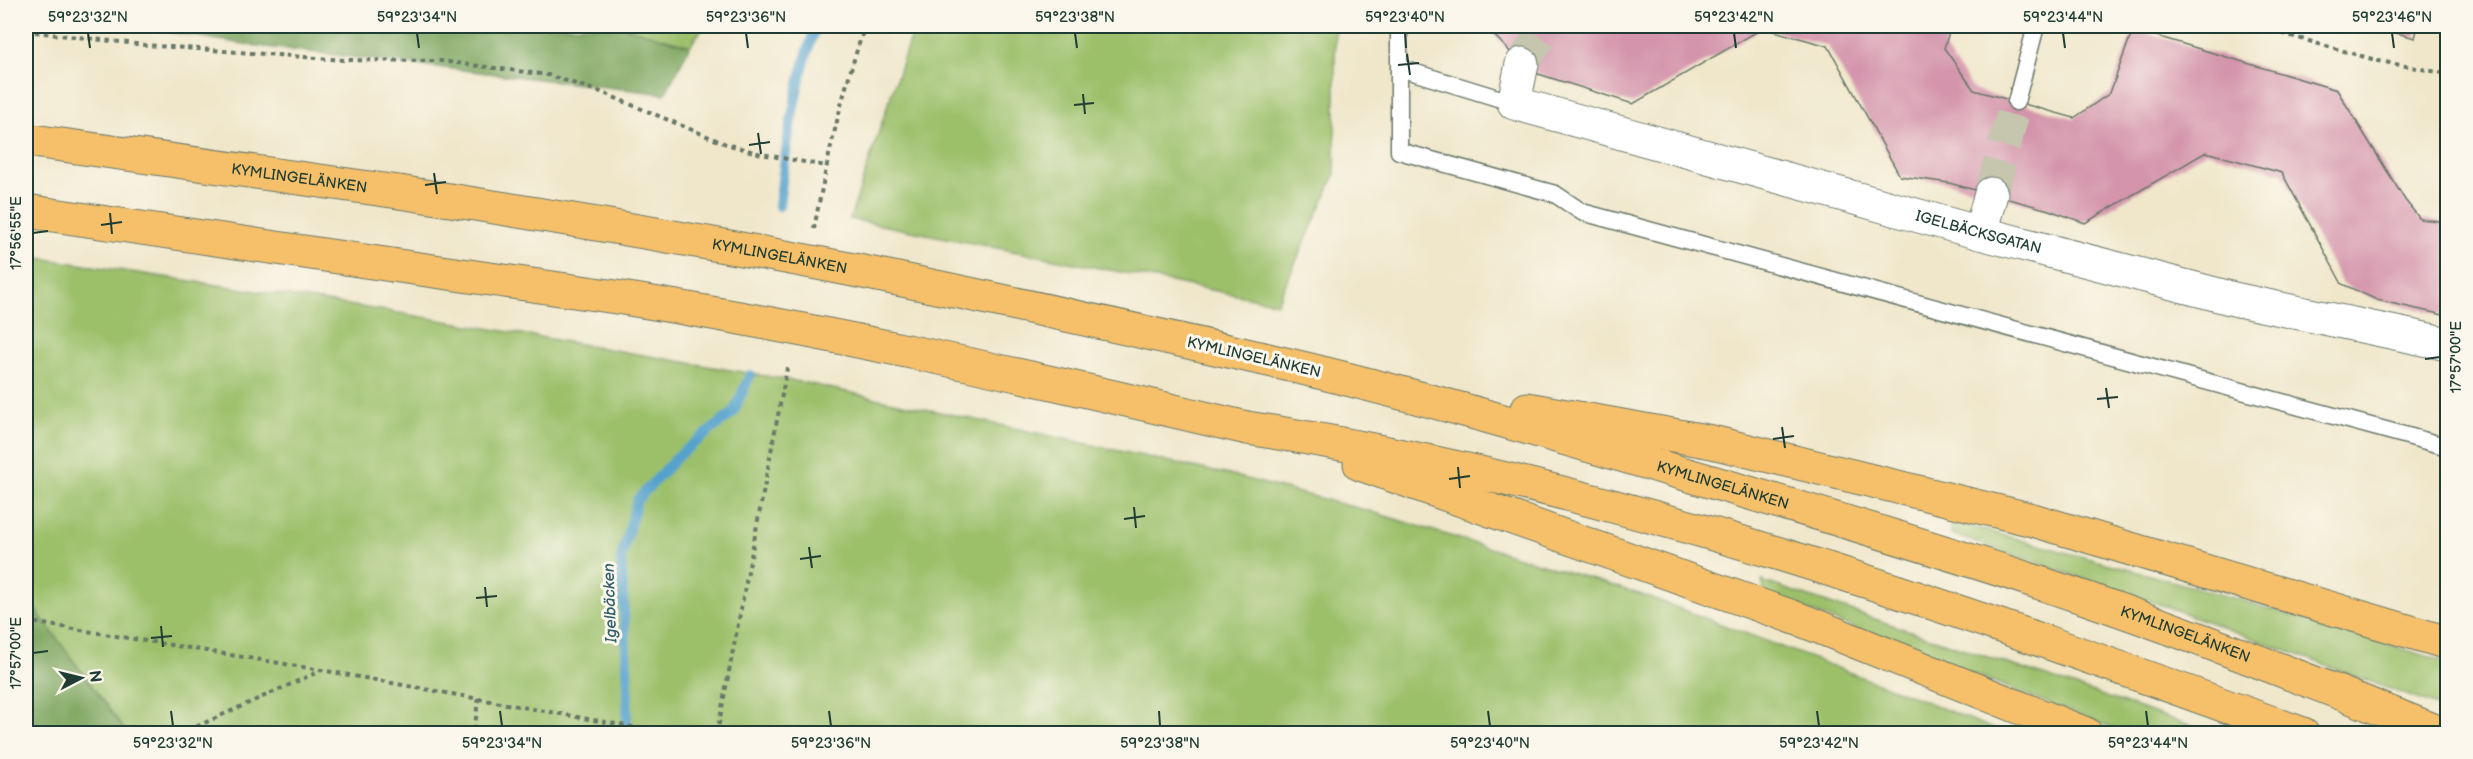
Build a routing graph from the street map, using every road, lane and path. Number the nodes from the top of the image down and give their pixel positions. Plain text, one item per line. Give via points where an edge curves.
1 (865, 26) edge
2 (1399, 26) edge
3 (2036, 26) edge
4 (2256, 26) edge
5 (26, 31) edge
6 (1522, 64) tunnel mouth
7 (1400, 68) junction
8 (2448, 74) edge
9 (2016, 102) tunnel mouth
10 (1514, 103) junction
11 (26, 140) edge
12 (826, 166) junction
13 (1990, 194) tunnel mouth
14 (26, 211) edge
15 (1980, 233) junction
16 (812, 236) dead end
17 (2448, 344) edge
18 (790, 351) dead end
19 (1319, 371) junction
20 (1256, 429) junction
21 (2448, 447) edge
22 (26, 621) edge
23 (2448, 643) edge
24 (321, 670) junction
25 (478, 698) junction
26 (180, 734) edge
27 (478, 734) edge
28 (670, 734) edge
29 (717, 734) edge
30 (2086, 734) edge
31 (2303, 734) edge
32 (2443, 734) edge

1 - 12 path
2 - 7 lane
3 - 9 lane
4 - 8 path via 2379,61
5 - 12 path via 145,45 344,60 441,61 548,75 602,92 726,144
6 - 10 street
7 - 10 lane
7 - 21 lane via 1399,151 1555,194 1582,212
10 - 15 street, IGELBÄCKSGATAN
11 - 19 highway, KYMLINGELÄNKEN, bridge via 627,228 1033,307
12 - 16 path
13 - 15 street
14 - 20 highway, bridge via 618,297 1021,375
15 - 17 street, IGELBÄCKSGATAN via 2238,300
18 - 29 path
19 - 23 highway via 1712,442 2033,520
19 - 32 highway, KYMLINGELÄNKEN via 1592,446 2056,589
20 - 30 highway via 1804,621
20 - 31 highway via 1428,460 1578,496 1880,587 2071,650
22 - 24 path
24 - 25 path
24 - 26 path
25 - 27 path
25 - 28 path

